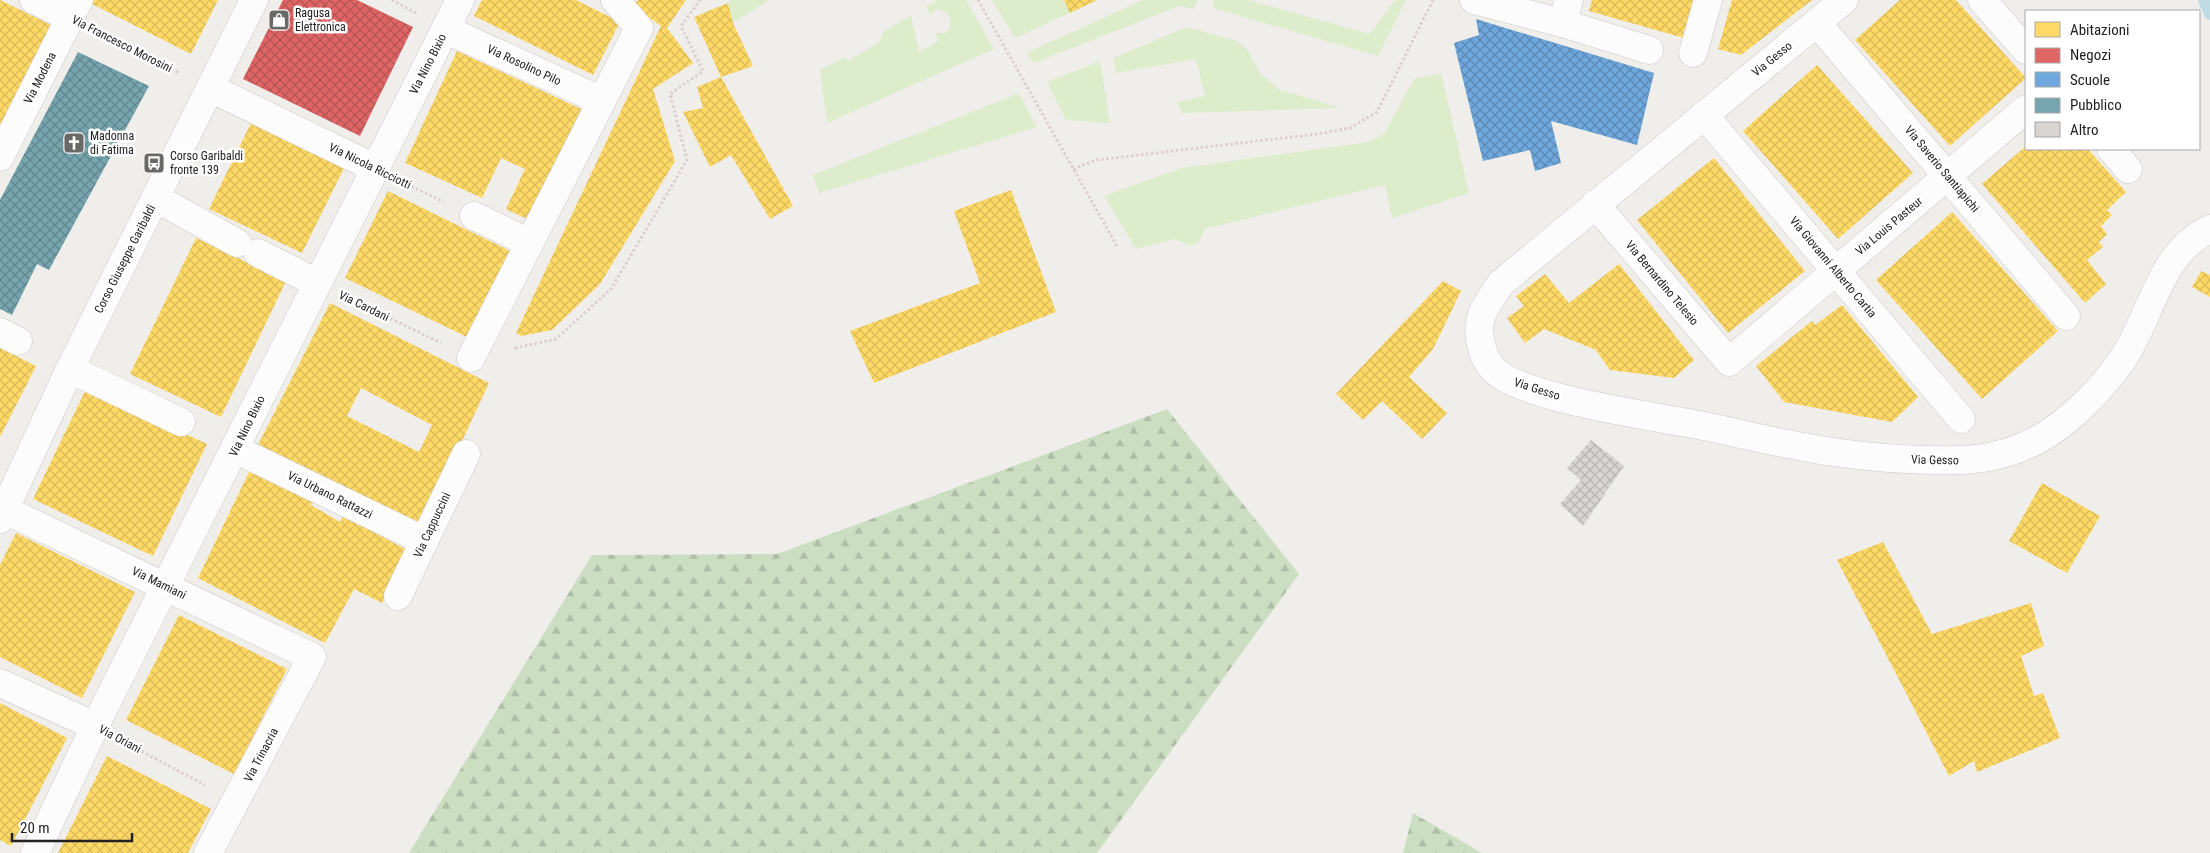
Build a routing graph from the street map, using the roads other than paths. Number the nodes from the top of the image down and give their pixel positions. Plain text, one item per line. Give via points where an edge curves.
1 (34, 0) edge
2 (254, 0) edge
3 (460, 0) edge
4 (615, 0) edge
5 (1474, 0) edge
6 (1708, 0) edge
7 (1844, 0) edge
8 (1982, 0) edge
9 (75, 9) edge
10 (1565, 11) edge
11 (1817, 23) junction
12 (445, 29) junction
13 (2025, 49) edge
14 (1649, 50) dead end
15 (1693, 53) dead end
16 (210, 88) junction
17 (602, 101) junction
18 (2025, 110) edge
19 (1704, 116) junction
20 (2112, 150) edge
21 (0, 157) edge
22 (375, 168) junction
23 (2128, 169) dead end
24 (1947, 176) junction
25 (156, 198) junction
26 (1595, 204) junction
27 (474, 216) road end
28 (2210, 229) edge
29 (529, 243) junction
30 (1836, 270) junction
31 (318, 284) junction
32 (2066, 316) dead end
33 (472, 358) road end
34 (1729, 362) joint
35 (70, 368) junction
36 (1961, 419) dead end
37 (181, 422) dead end
38 (235, 449) junction
39 (466, 454) dead end
40 (2, 514) edge
41 (425, 541) junction
42 (166, 586) junction
43 (398, 596) dead end
44 (312, 657) joint
45 (0, 683) edge
46 (95, 726) junction
47 (35, 853) edge
48 (208, 853) edge

1 - 9 street, Via Francesco Morosini
2 - 16 street, Corso Giuseppe Garibaldi
3 - 12 street, Via Nino Bixio
4 - 17 street via 639,28
5 - 10 street
6 - 15 street
7 - 11 street, Via Gesso
8 - 13 street
9 - 21 street, Via Modena
10 - 14 street
11 - 19 street, Via Gesso
11 - 24 street, Via Saverio Santiapichi
12 - 17 street, Via Rosolino Pilo
12 - 22 street, Via Nino Bixio
16 - 22 street, Via Nicola Ricciotti
16 - 25 street, Corso Giuseppe Garibaldi
17 - 29 street
18 - 24 street, Via Louis Pasteur
19 - 26 street, Via Gesso
19 - 30 street, Via Giovanni Alberto Cartia
20 - 23 street
22 - 31 street, Via Nino Bixio
24 - 30 street, Via Louis Pasteur
24 - 32 street, Via Saverio Santiapichi
25 - 31 street
25 - 35 street, Corso Giuseppe Garibaldi
26 - 28 street, Via Gesso via 1500,284 1482,314 1480,343 1492,368 1509,381 1554,396 1832,452 1898,459 1962,460 1998,455 2028,445 2054,429 2110,377 2127,352 2177,253 2196,235
26 - 34 street, Via Bernardino Telesio
27 - 29 street
29 - 33 street
30 - 34 street, Via Louis Pasteur
30 - 36 street, Via Giovanni Alberto Cartia
31 - 38 street, Via Nino Bixio
35 - 37 street
35 - 40 street, Corso Giuseppe Garibaldi
38 - 41 street, Via Urbano Rattazzi
38 - 42 street, Via Nino Bixio
39 - 41 street, Via Cappuccini
40 - 42 street, Via Mamiani
41 - 43 street, Via Cappuccini
42 - 44 street, Via Mamiani
42 - 46 street, Via Nino Bixio
44 - 48 street, Via Trinacria
45 - 46 street, Via Oriani
46 - 47 street, Via Nino Bixio

